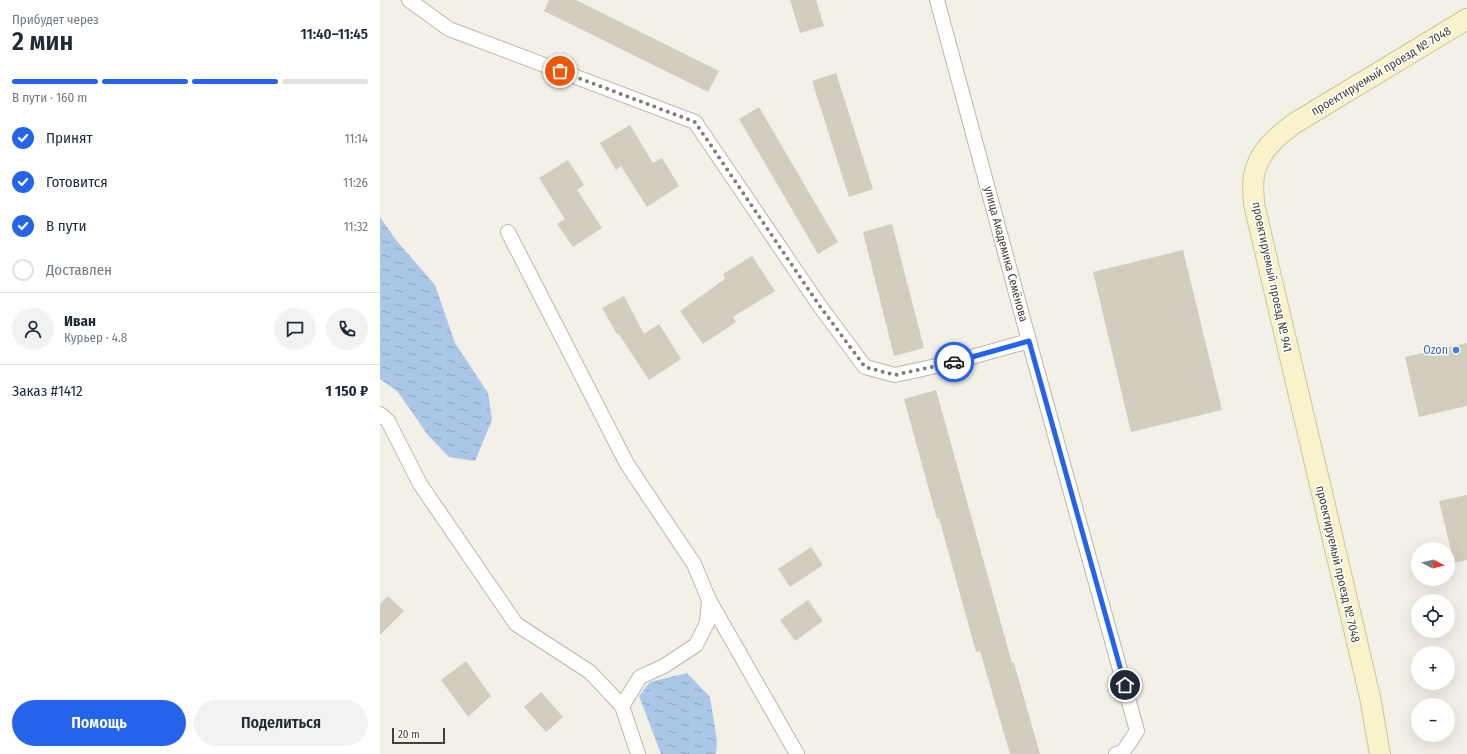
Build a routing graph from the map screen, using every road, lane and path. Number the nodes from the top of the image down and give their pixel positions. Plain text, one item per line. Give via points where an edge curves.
1 (409, 0) edge
2 (937, 0) edge
3 (1467, 19) edge
4 (1295, 123) joint
5 (508, 232) dead end
6 (1029, 341) junction
7 (1294, 374) joint
8 (380, 414) edge
9 (709, 600) junction
10 (622, 706) junction
11 (638, 754) edge
12 (797, 754) edge
13 (1116, 754) edge
14 (1380, 754) edge

1 - 6 street via 450,29 695,122 819,305 865,367 895,375
2 - 6 street, улица Академика Семёнова
3 - 4 main road, проектируемый проезд № 7048
4 - 7 main road, проектируемый проезд № 941 via 1277,136 1262,154 1254,176 1254,204
5 - 9 street via 627,464 694,564
6 - 13 street, улица Академика Семёнова via 1137,731 1124,752
7 - 14 main road, проектируемый проезд № 7048 via 1370,697
8 - 10 street via 388,421 420,484 516,624 590,672
9 - 10 street via 707,623 696,645 664,666 640,677
9 - 12 street
10 - 11 street

